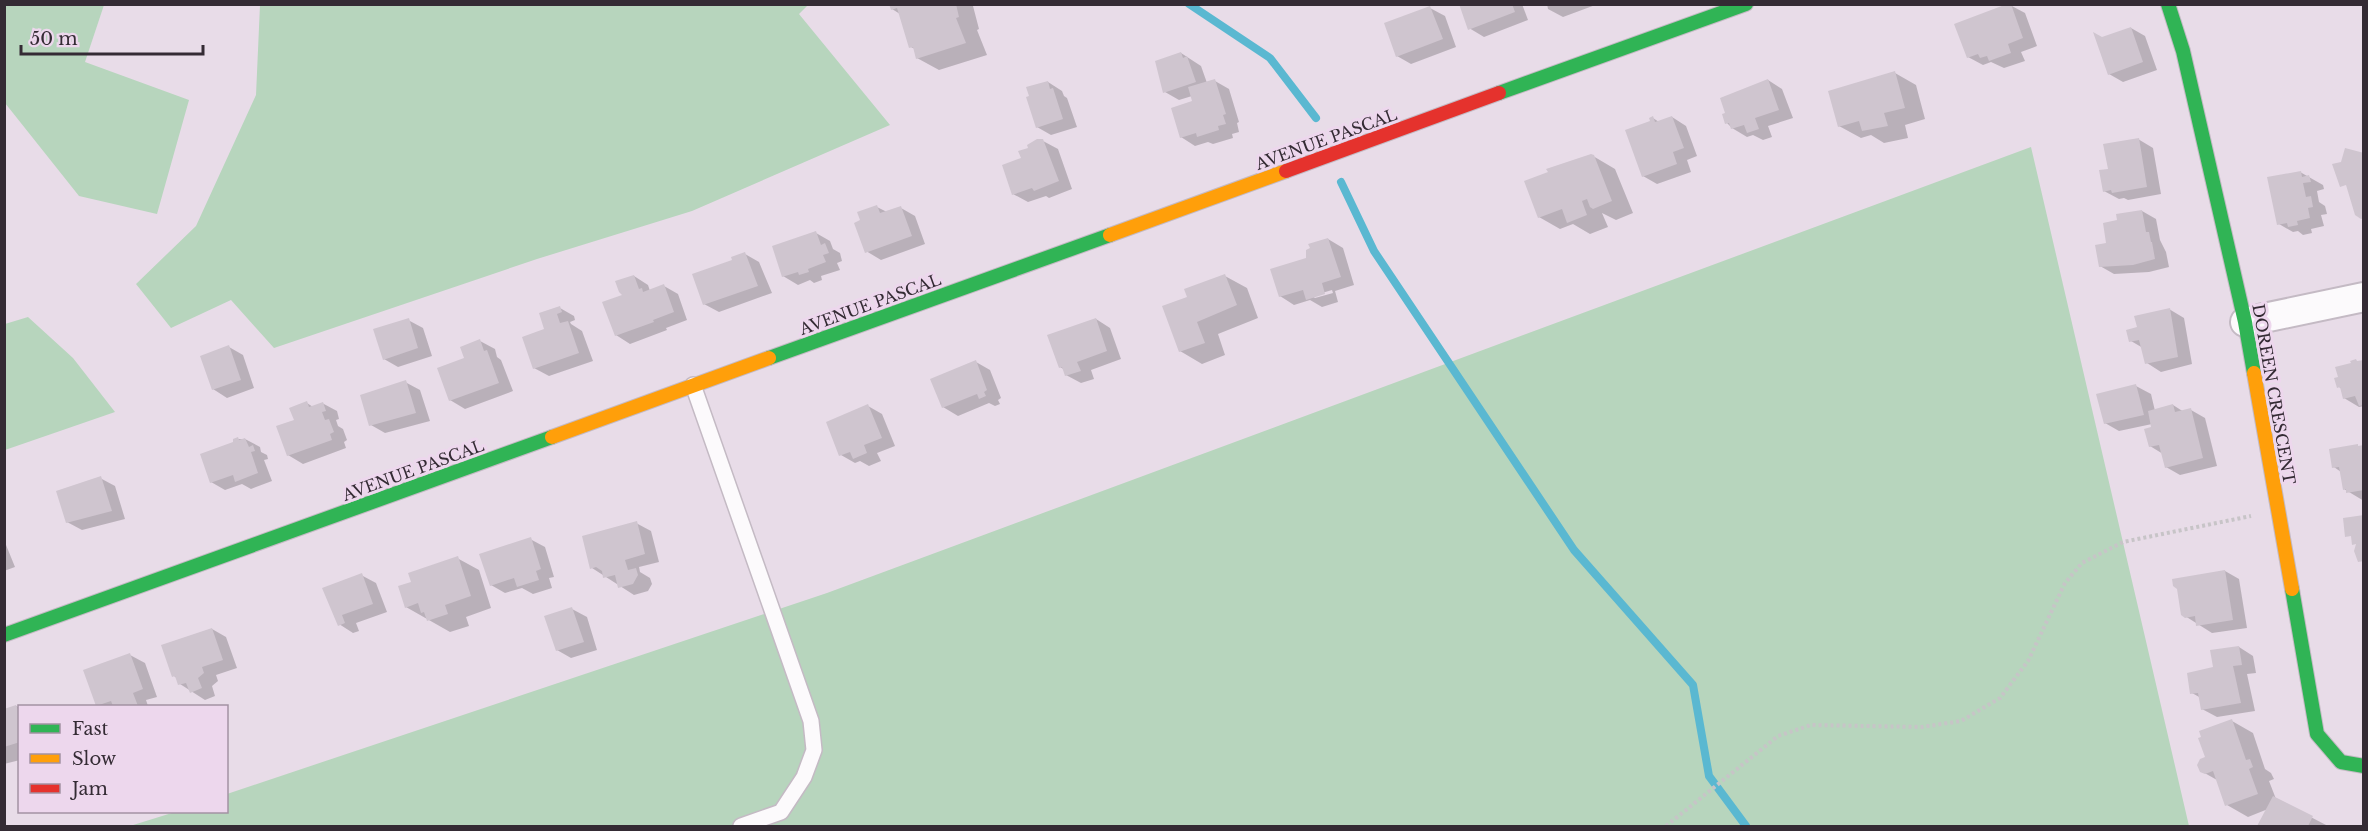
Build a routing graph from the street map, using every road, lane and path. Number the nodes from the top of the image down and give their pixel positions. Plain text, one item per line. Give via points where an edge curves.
1 (1746, 4) edge
2 (2168, 4) edge
3 (2364, 297) edge
4 (2245, 321) junction
5 (693, 386) junction
6 (2278, 514) junction
7 (4, 635) edge
8 (2364, 766) edge
9 (741, 826) edge
10 (1666, 826) edge

1 - 5 street, AVENUE PASCAL
2 - 4 street, DOREEN CRESCENT via 2183,51
3 - 4 street
4 - 6 street, DOREEN CRESCENT
5 - 7 street, AVENUE PASCAL
5 - 9 lane via 811,721 814,750 799,786 781,812
6 - 8 street, DOREEN CRESCENT via 2317,734 2341,762
6 - 10 path via 2242,516 2123,542 2082,563 2065,583 2028,662 2000,698 1961,721 1922,727 1811,725 1778,736

